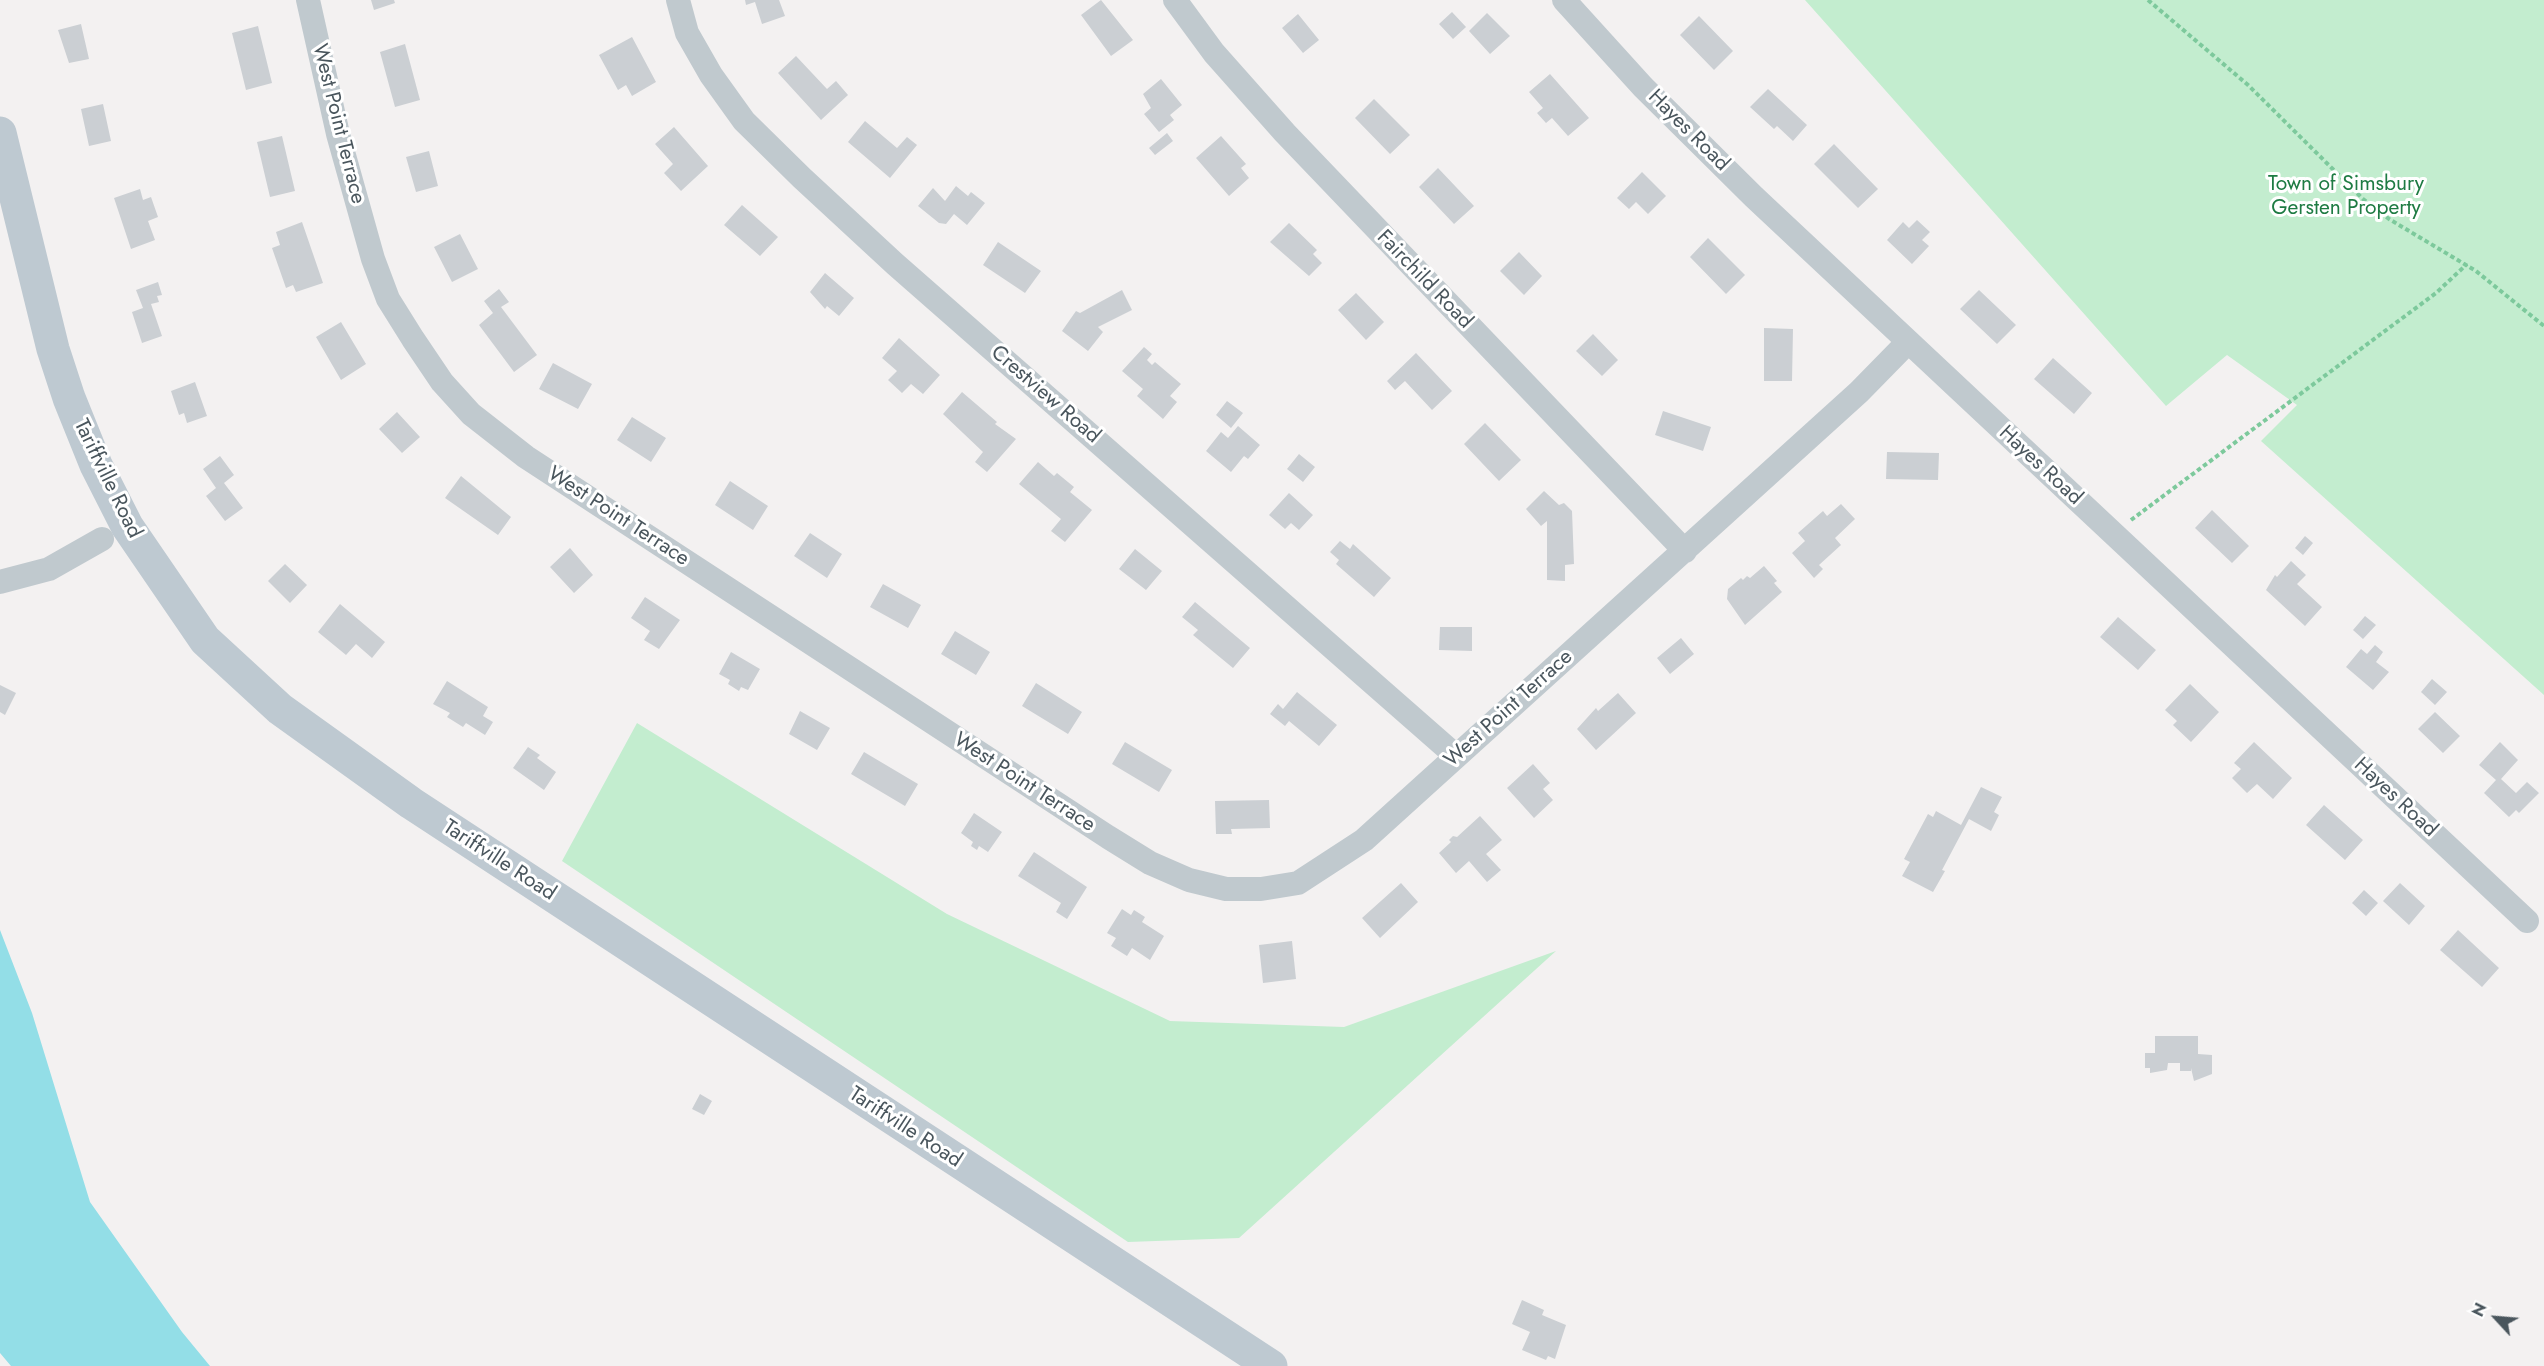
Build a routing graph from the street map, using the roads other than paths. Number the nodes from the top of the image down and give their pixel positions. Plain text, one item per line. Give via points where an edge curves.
1 (308, 0) edge
2 (678, 0) edge
3 (1175, 0) edge
4 (1564, 0) edge
5 (0, 133) edge
6 (1907, 343) junction
7 (102, 539) dead end
8 (1685, 551) junction
9 (0, 582) edge
10 (1456, 756) junction
11 (2527, 921) dead end
12 (1271, 1366) edge

1 - 10 street, West Point Terrace via 338,134 388,299 442,382 471,414 526,457 1108,837 1150,863 1189,880 1226,890 1261,890 1298,883 1364,840
2 - 10 street, Crestview Road via 687,33 711,75 744,121 802,178
3 - 8 street, Fairchild Road via 1214,53 1285,133
4 - 6 street, Hayes Road via 1643,87
5 - 12 main road, Tariffville Road via 53,349 76,417 127,526 205,640 280,709 411,803
6 - 8 street, West Point Terrace
6 - 11 street, Hayes Road
7 - 9 street via 49,569
8 - 10 street, West Point Terrace

